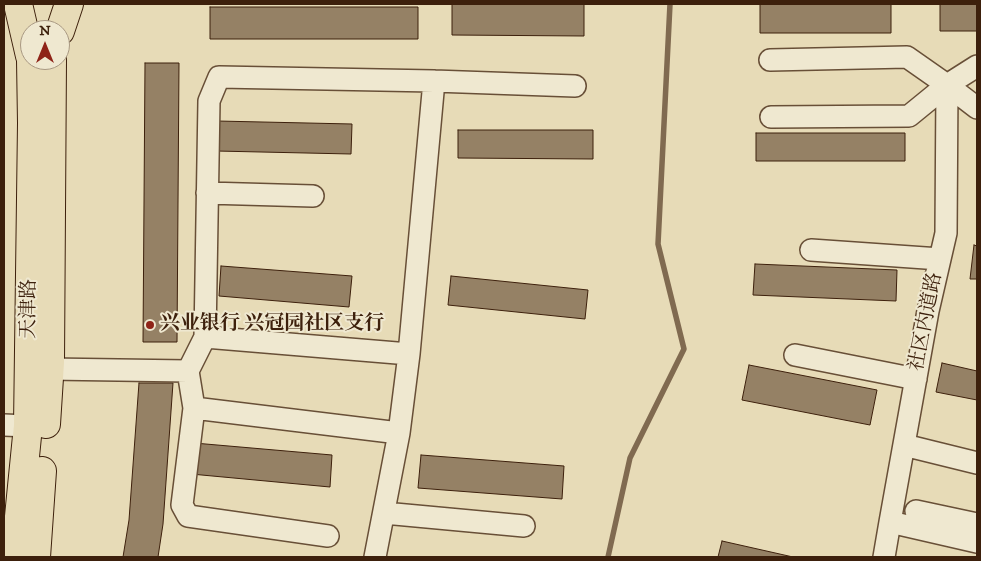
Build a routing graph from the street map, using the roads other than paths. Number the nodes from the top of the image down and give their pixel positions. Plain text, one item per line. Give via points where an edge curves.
1 (18, 4) edge
2 (30, 4) edge
3 (52, 4) edge
4 (69, 4) edge
5 (22, 20) edge
6 (30, 20) edge
7 (52, 20) edge
8 (64, 20) edge
9 (770, 60) dead end
10 (977, 66) edge
11 (31, 70) edge
12 (52, 70) edge
13 (434, 81) junction
14 (947, 84) junction
15 (575, 86) dead end
16 (977, 108) edge
17 (771, 117) dead end
18 (207, 193) junction
19 (313, 196) dead end
20 (810, 250) dead end
21 (940, 259) junction
22 (205, 337) junction
23 (409, 354) junction
24 (795, 356) dead end
25 (49, 369) junction
26 (188, 371) junction
27 (916, 379) junction
28 (194, 408) junction
29 (16, 426) edge
30 (398, 433) junction
31 (904, 446) junction
32 (926, 463) dead end
33 (977, 463) edge
34 (977, 474) edge
35 (916, 511) dead end
36 (384, 514) junction
37 (890, 522) junction
38 (977, 524) edge
39 (524, 526) dead end
40 (328, 536) dead end
41 (977, 542) edge
42 (16, 557) edge
43 (36, 557) edge
44 (375, 557) edge
45 (884, 557) edge

1 - 5 main road
2 - 6 main road
3 - 7 main road
4 - 8 main road
9 - 14 street via 907,57
10 - 14 street
11 - 29 main road, 天津路 via 32,123
12 - 25 main road, 天津路
13 - 15 street
13 - 18 street via 219,77 209,101
13 - 23 street
14 - 16 street
14 - 17 street via 910,116
14 - 21 street, 社区内道路 via 946,233
18 - 19 street
18 - 22 street
20 - 21 street
21 - 27 street, 社区内道路
22 - 23 street
22 - 26 street
23 - 30 street
24 - 27 street
25 - 26 street
25 - 43 main road, 天津路
26 - 28 street
27 - 31 street, 社区内道路
28 - 30 street
28 - 40 street via 182,505 188,516
29 - 42 main road, 天津路
30 - 36 street
31 - 33 street
31 - 37 street, 社区内道路
32 - 34 street
35 - 38 street
36 - 39 street
36 - 44 street
37 - 41 street
37 - 45 street, 社区内道路

